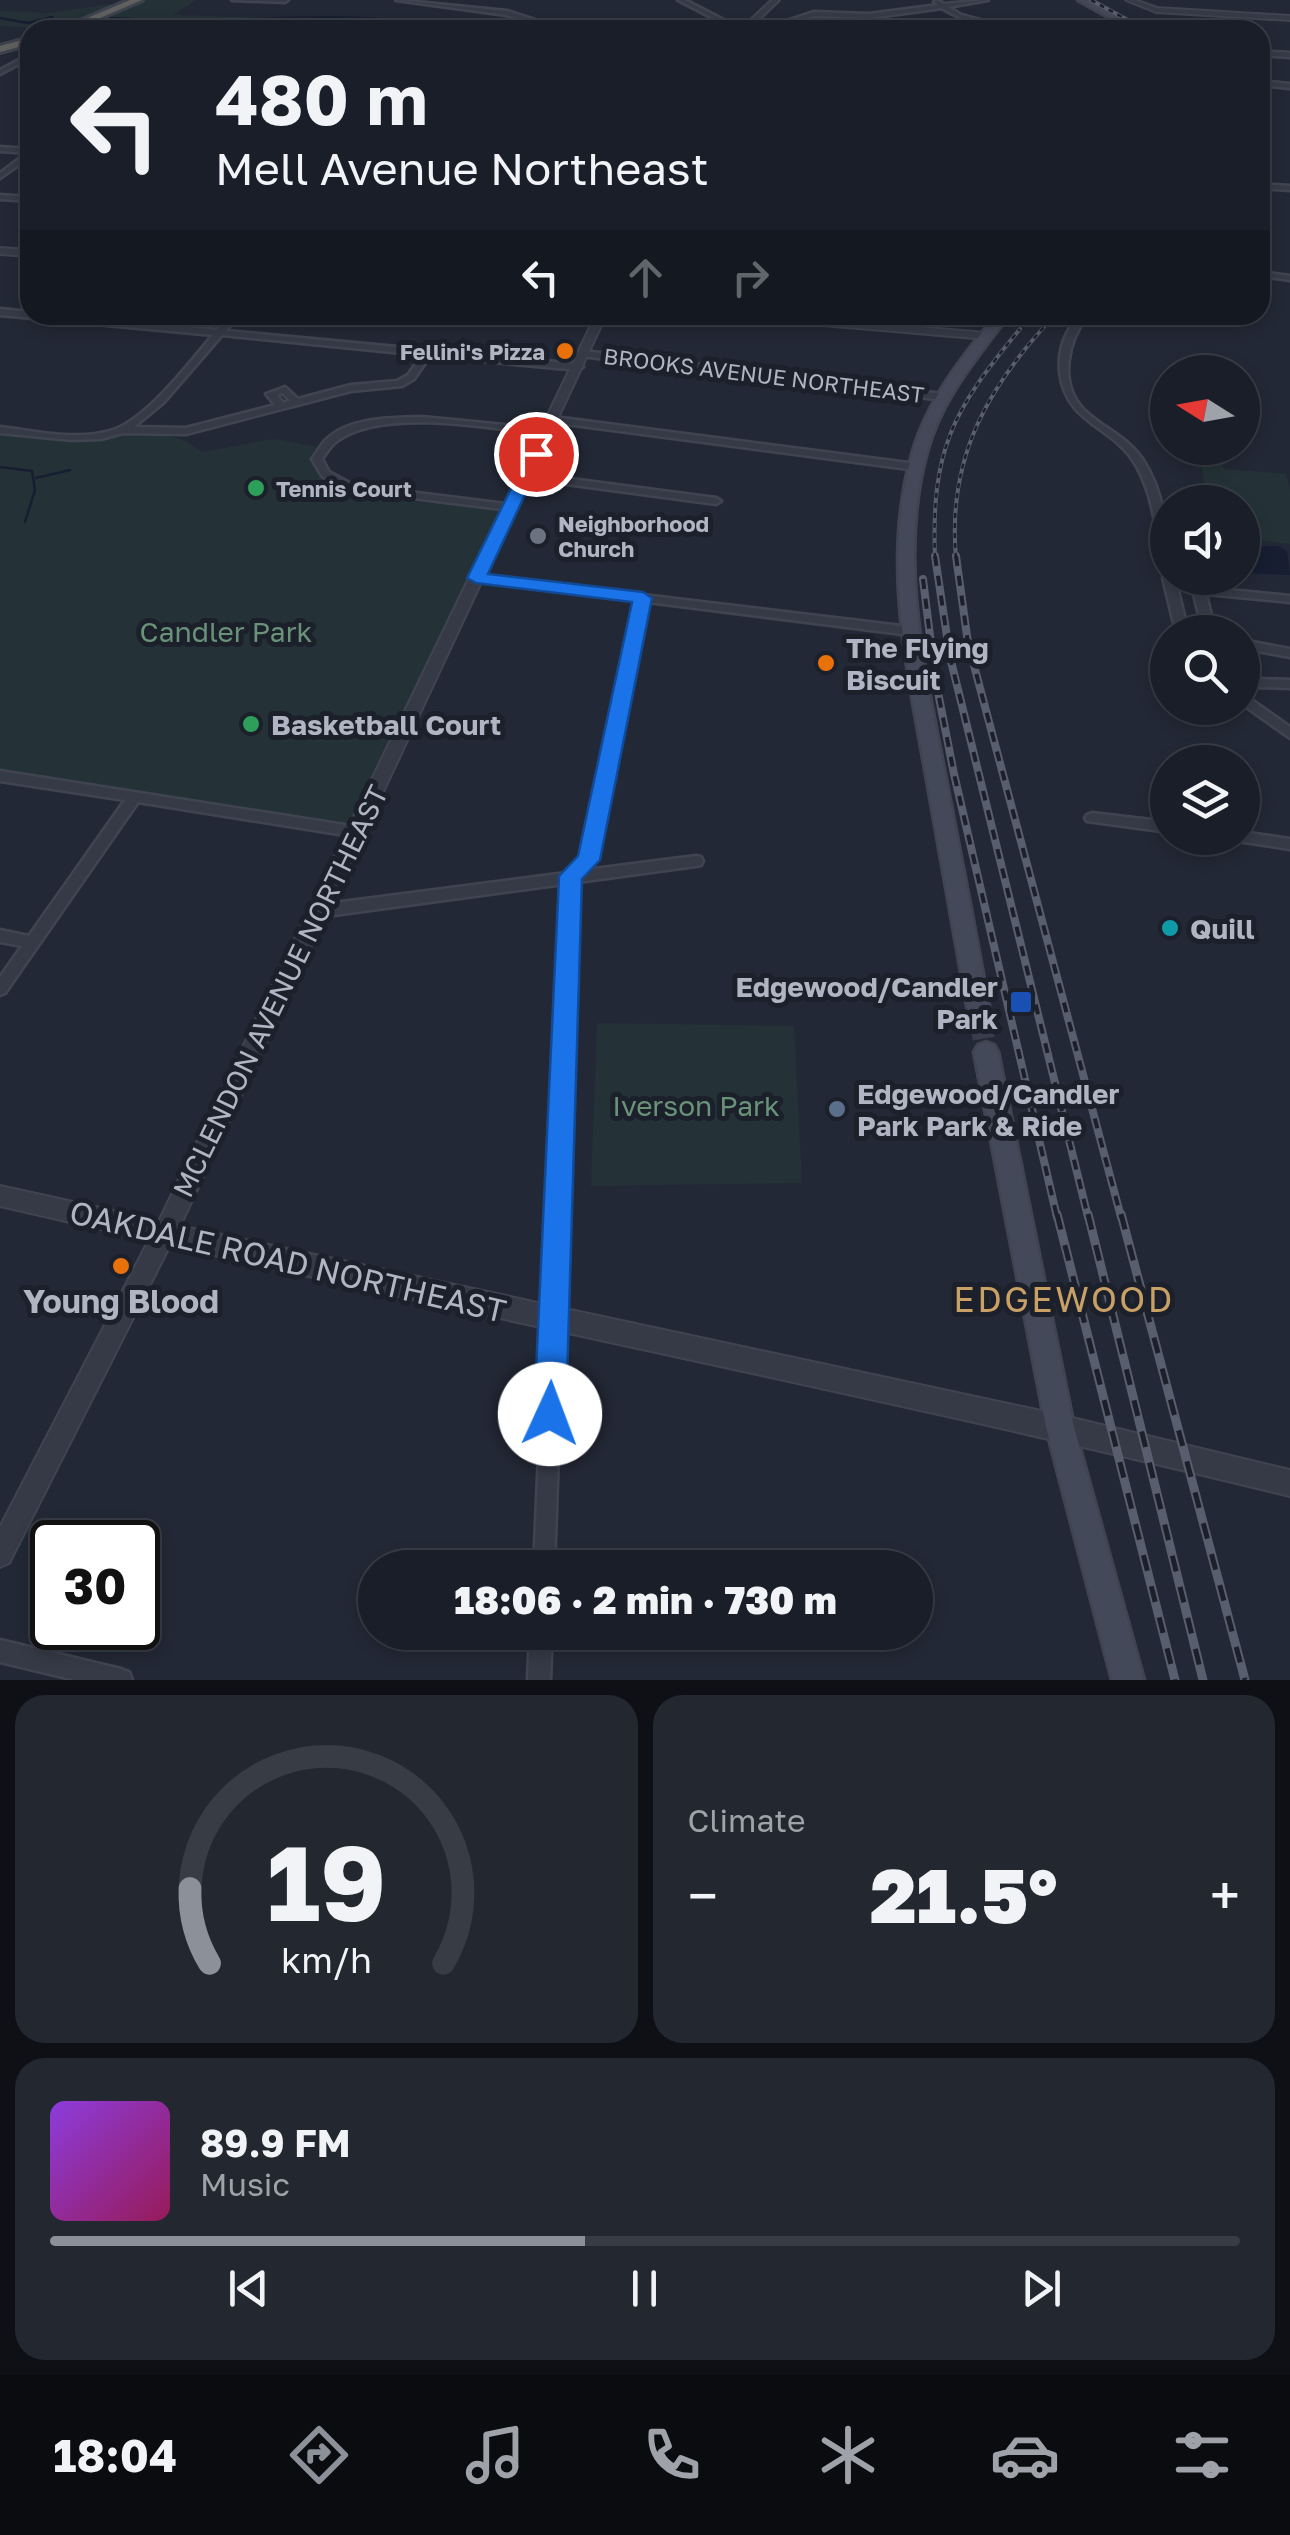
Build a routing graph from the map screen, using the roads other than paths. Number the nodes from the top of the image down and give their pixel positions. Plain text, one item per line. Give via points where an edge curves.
1 (138, 0) edge
2 (235, 0) edge
3 (285, 0) edge
4 (399, 0) edge
5 (680, 0) edge
6 (776, 0) edge
7 (985, 0) edge
8 (1082, 0) edge
9 (1128, 0) edge
10 (434, 1) edge
11 (937, 2) edge
12 (1290, 18) edge
13 (89, 20) edge
14 (530, 20) edge
15 (721, 20) edge
16 (753, 20) edge
17 (794, 20) edge
18 (973, 20) edge
19 (1119, 20) edge
20 (20, 161) edge
21 (0, 176) edge
22 (153, 325) edge
23 (226, 325) edge
24 (597, 325) edge
25 (858, 325) edge
26 (995, 325) edge
27 (1077, 325) edge
28 (220, 332) junction
29 (986, 336) junction
30 (428, 352) junction
31 (581, 360) junction
32 (943, 397) junction
33 (551, 426) junction
34 (0, 430) edge
35 (123, 430) junction
36 (916, 467) junction
37 (525, 476) junction
38 (1150, 485) edge
39 (716, 501) dead end
40 (510, 507) junction
41 (476, 578) junction
42 (643, 598) junction
43 (1290, 598) edge
44 (1205, 615) edge
45 (910, 631) junction
46 (1260, 648) edge
47 (1290, 654) edge
48 (1260, 683) edge
49 (1290, 684) edge
50 (1260, 711) edge
51 (1290, 734) edge
52 (0, 776) edge
53 (134, 798) junction
54 (1092, 818) dead end
55 (1150, 825) edge
56 (358, 832) junction
57 (1260, 840) edge
58 (1290, 844) edge
59 (696, 861) dead end
60 (571, 876) junction
61 (318, 911) junction
62 (0, 936) edge
63 (31, 942) junction
64 (0, 989) edge
65 (980, 1016) tunnel mouth
66 (986, 1052) tunnel mouth
67 (0, 1196) edge
68 (164, 1233) junction
69 (554, 1318) junction
70 (1060, 1427) junction
71 (1290, 1484) edge
72 (545, 1550) edge
73 (0, 1554) edge
74 (540, 1650) edge
75 (0, 1651) edge
76 (121, 1680) edge
77 (539, 1680) edge
78 (1128, 1680) edge

1 - 13 highway
2 - 3 street
4 - 10 street
5 - 15 street
6 - 16 street
7 - 11 street
8 - 19 main road
9 - 12 street via 1145,8
10 - 14 street
11 - 17 street via 879,16 814,14
11 - 18 street
20 - 21 street
22 - 28 street, BROOKS AVENUE NORTHEAST
23 - 28 street
24 - 31 street, MCLENDON AVENUE NORTHEAST
25 - 29 street
26 - 29 main road
27 - 38 street via 1067,339 1066,394 1076,410 1122,442
28 - 30 street, BROOKS AVENUE NORTHEAST
28 - 35 street via 146,414
29 - 32 main road
30 - 31 street, BROOKS AVENUE NORTHEAST
30 - 35 street via 404,382 351,388 186,431
31 - 32 street, BROOKS AVENUE NORTHEAST
31 - 33 street, MCLENDON AVENUE NORTHEAST
32 - 36 main road
33 - 36 street
33 - 37 street, MCLENDON AVENUE NORTHEAST
33 - 40 street via 376,421 344,431 316,458 331,480 351,488
34 - 35 street via 82,438
36 - 45 main road via 906,536
37 - 39 street
37 - 40 street, MCLENDON AVENUE NORTHEAST
40 - 41 street, MCLENDON AVENUE NORTHEAST
41 - 42 street
41 - 56 street, MCLENDON AVENUE NORTHEAST
42 - 45 street
42 - 60 street via 588,860
43 - 44 street via 1199,590
45 - 65 main road
46 - 47 street
48 - 49 street
50 - 51 street
52 - 53 street
53 - 56 street
53 - 63 street
54 - 55 street
56 - 61 street, MCLENDON AVENUE NORTHEAST
57 - 58 street
59 - 60 street
60 - 61 street
60 - 69 street
61 - 68 street, MCLENDON AVENUE NORTHEAST
62 - 63 street
63 - 64 street
66 - 70 main road
67 - 68 street, OAKDALE ROAD NORTHEAST
68 - 69 street, OAKDALE ROAD NORTHEAST
68 - 73 street, MCLENDON AVENUE NORTHEAST
69 - 70 street, OAKDALE ROAD NORTHEAST
69 - 72 street
70 - 71 street, OAKDALE ROAD NORTHEAST
70 - 78 main road
74 - 77 street
75 - 76 street

